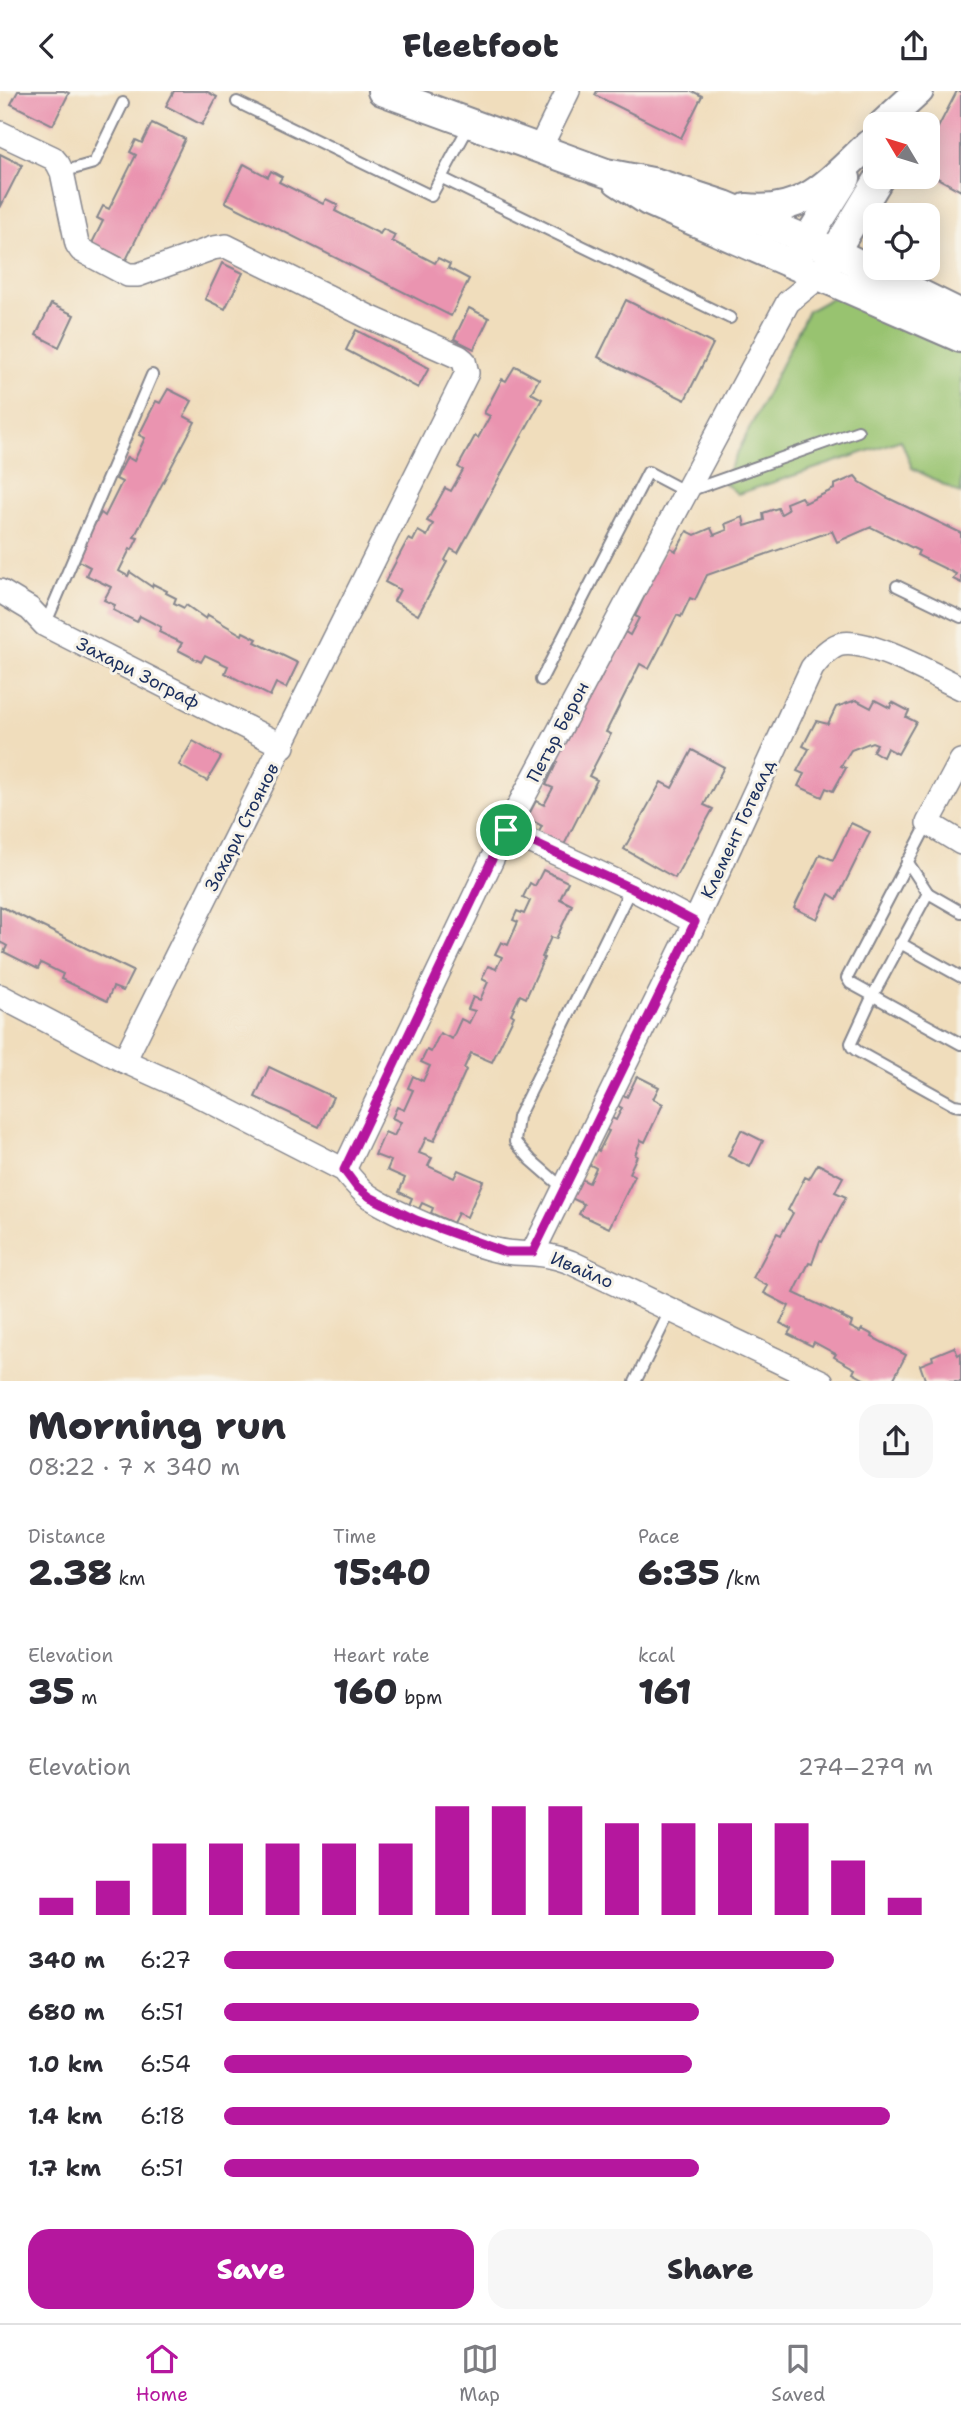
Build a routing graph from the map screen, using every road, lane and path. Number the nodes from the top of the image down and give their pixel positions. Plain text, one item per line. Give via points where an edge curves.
1 (382, 91) edge
2 (568, 91) edge
3 (919, 91) edge
4 (237, 102) dead end
5 (123, 103) dead end
6 (898, 112) edge
7 (911, 112) edge
8 (470, 124) junction
9 (0, 133) edge
10 (863, 147) edge
11 (539, 150) junction
12 (863, 153) edge
13 (62, 172) junction
14 (607, 173) junction
15 (442, 178) junction
16 (874, 189) edge
17 (724, 205) junction
18 (806, 240) junction
19 (835, 252) junction
20 (792, 265) junction
21 (820, 276) junction
22 (904, 280) edge
23 (919, 294) junction
24 (788, 302) junction
25 (961, 314) edge
26 (730, 318) dead end
27 (961, 338) edge
28 (152, 375) dead end
29 (859, 431) dead end
30 (686, 492) junction
31 (897, 586) dead end
32 (0, 591) edge
33 (961, 617) edge
34 (45, 625) junction
35 (541, 680) dead end
36 (961, 688) edge
37 (283, 746) junction
38 (961, 761) edge
39 (928, 823) junction
40 (506, 830) junction
41 (961, 843) edge
42 (907, 862) junction
43 (631, 888) junction
44 (928, 893) junction
45 (961, 912) edge
46 (695, 922) junction
47 (900, 943) junction
48 (961, 977) edge
49 (873, 995) junction
50 (0, 996) edge
51 (961, 1044) edge
52 (124, 1061) junction
53 (961, 1106) edge
54 (344, 1170) junction
55 (563, 1188) junction
56 (533, 1252) junction
57 (671, 1310) junction
58 (635, 1381) edge
59 (822, 1381) edge

1 - 8 street
2 - 11 street
3 - 6 street
3 - 7 street
4 - 15 lane via 431,196
5 - 13 lane via 94,163
8 - 11 street
8 - 15 lane
9 - 13 street via 54,158
10 - 17 street via 825,185 785,208
11 - 14 street
12 - 18 street
13 - 37 street, Захари Стоянов via 77,244 128,275 226,246 464,361 467,373
14 - 17 street via 657,183
14 - 20 street via 648,201
15 - 26 lane
16 - 19 street
17 - 18 street
18 - 19 street
18 - 20 street
19 - 21 street
19 - 23 street
20 - 21 street
20 - 24 street, Петър Берон
21 - 24 street, Петър Берон
21 - 27 street
22 - 23 street
23 - 25 street
24 - 30 street, Петър Берон
28 - 34 lane
29 - 30 lane
30 - 35 lane via 648,472
30 - 40 street, Петър Берон
31 - 33 lane
32 - 34 street, Захари Зограф via 30,609
34 - 37 street, Захари Зограф
36 - 46 street, Клемент Готвалд via 865,645 840,644 824,653 812,668
37 - 52 street, Захари Стоянов
38 - 39 street
39 - 41 street
39 - 42 lane
40 - 43 street
40 - 54 street, Петър Берон
42 - 44 lane
42 - 49 lane via 847,978
43 - 46 street
43 - 55 lane via 518,1117 515,1142
44 - 45 lane
44 - 47 lane
46 - 55 street, Клемент Готвалд
47 - 48 lane
47 - 49 lane
49 - 51 lane
49 - 53 lane via 852,1048
50 - 52 street
52 - 54 street
54 - 56 street, Ивайло via 370,1197 416,1220 505,1252
55 - 56 street, Клемент Готвалд
56 - 57 street, Ивайло via 570,1262
57 - 58 lane
57 - 59 street, Ивайло

